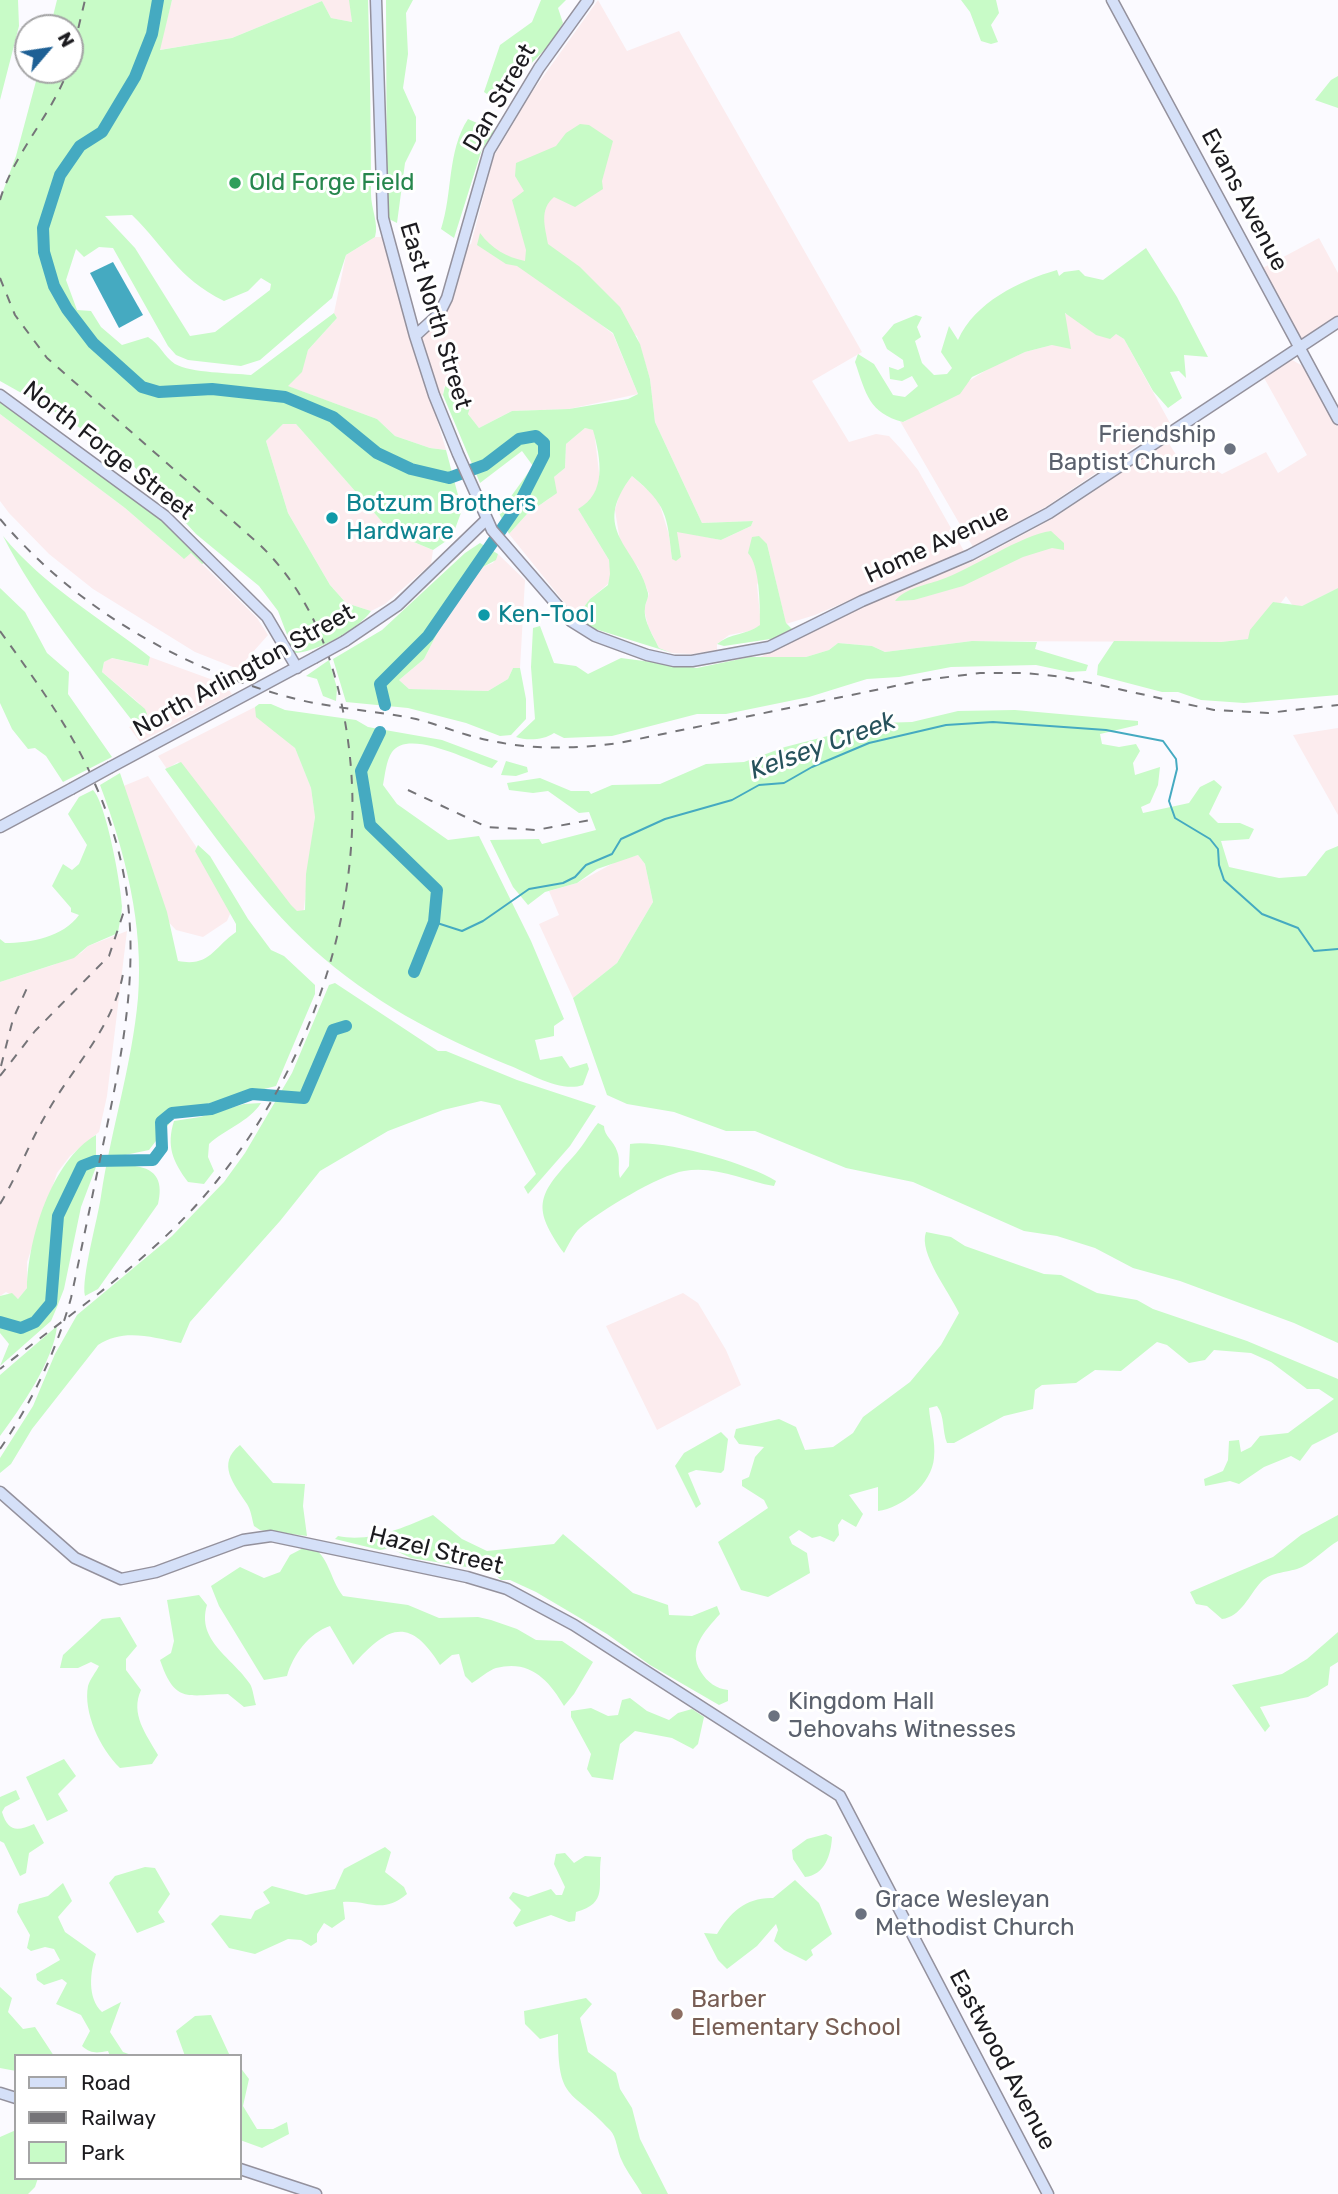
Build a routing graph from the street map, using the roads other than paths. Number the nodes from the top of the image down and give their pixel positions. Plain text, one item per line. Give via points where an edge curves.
1 (376, 0) edge
2 (588, 0) edge
3 (1112, 0) edge
4 (1338, 322) edge
5 (415, 336) junction
6 (1300, 348) junction
7 (0, 395) edge
8 (1338, 419) edge
9 (486, 520) junction
10 (533, 578) joint
11 (297, 668) junction
12 (0, 827) edge
13 (0, 1492) edge
14 (840, 1796) joint
15 (242, 2170) edge
16 (316, 2194) edge
17 (1048, 2194) edge

1 - 5 street, East North Street via 383,218
2 - 5 street, Dan Street via 538,68 489,151 446,298 439,314
3 - 6 street, Evans Avenue
4 - 6 street, Home Avenue
5 - 9 street, East North Street via 434,395
6 - 8 street, Evans Avenue
6 - 10 street, Home Avenue via 1040,519 759,650 692,661 647,655 580,628
7 - 11 street, North Forge Street via 165,516 267,617
9 - 10 street, East North Street
9 - 11 street, North Arlington Street, bridge via 398,605
11 - 12 street, North Arlington Street, bridge
13 - 14 street, Hazel Street via 75,1558 121,1579 156,1572 243,1540 271,1536 495,1584 574,1625
14 - 17 street, Eastwood Avenue
15 - 16 street

